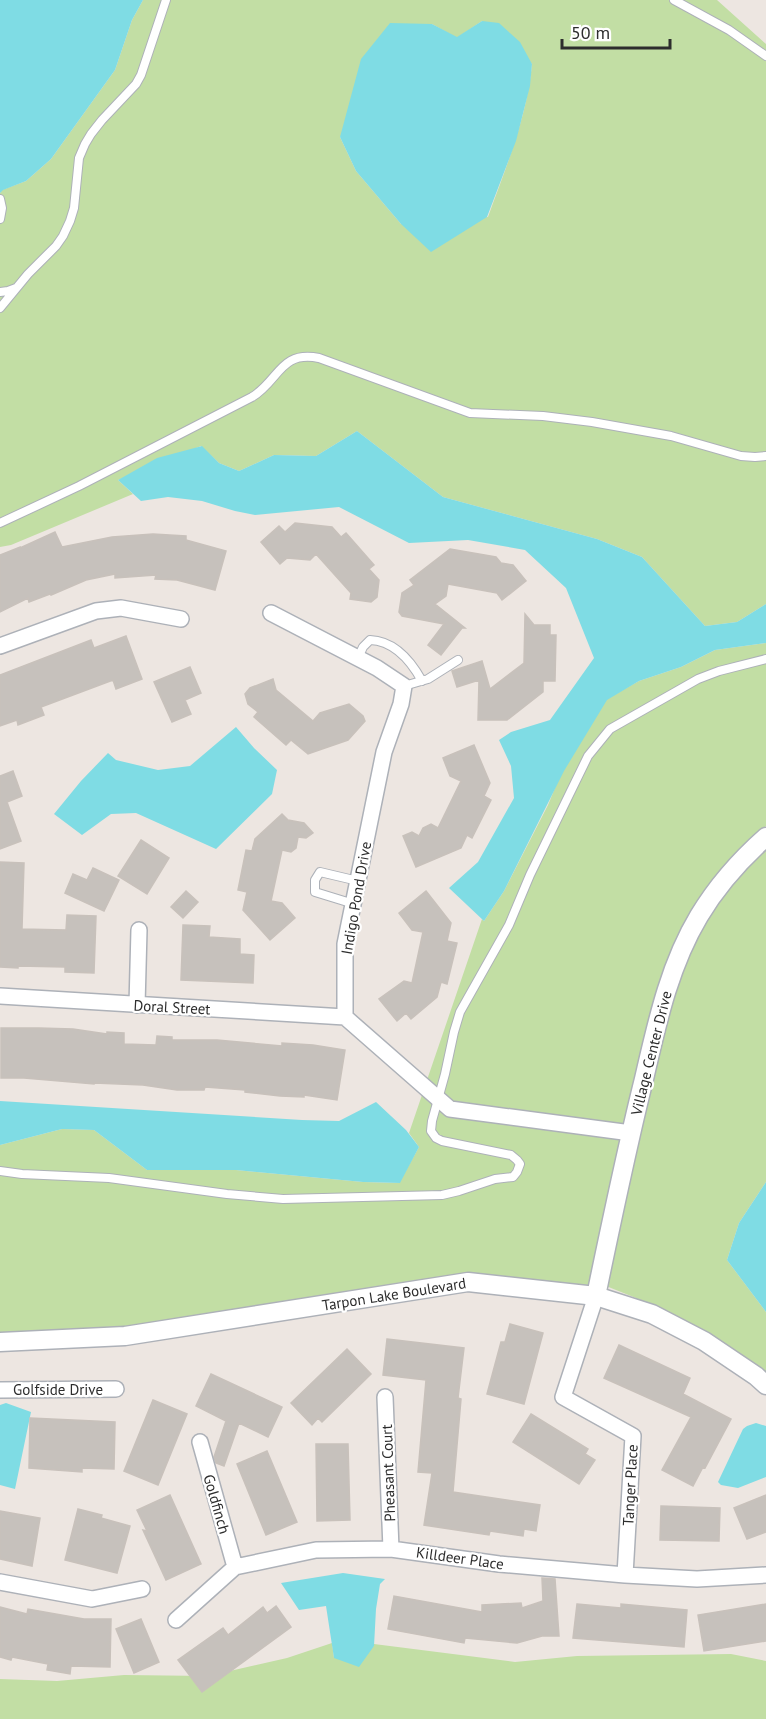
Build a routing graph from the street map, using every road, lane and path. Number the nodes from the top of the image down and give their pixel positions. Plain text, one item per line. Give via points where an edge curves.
1 (166, 0) edge
2 (674, 0) edge
3 (766, 56) edge
4 (0, 199) edge
5 (0, 219) edge
6 (16, 288) junction
7 (0, 292) edge
8 (0, 299) edge
9 (0, 307) edge
10 (766, 456) edge
11 (0, 523) edge
12 (271, 613) dead end
13 (181, 619) dead end
14 (0, 646) edge
15 (358, 658) junction
16 (766, 659) edge
17 (458, 660) dead end
18 (422, 681) junction
19 (404, 686) junction
20 (766, 837) edge
21 (358, 880) junction
22 (354, 904) junction
23 (139, 930) dead end
24 (0, 996) edge
25 (137, 1005) junction
26 (345, 1017) junction
27 (438, 1100) junction
28 (631, 1133) junction
29 (0, 1171) edge
30 (596, 1296) junction
31 (0, 1342) edge
32 (766, 1385) edge
33 (0, 1389) edge
34 (116, 1389) dead end
35 (385, 1397) dead end
36 (200, 1442) dead end
37 (391, 1549) junction
38 (235, 1567) junction
39 (625, 1575) junction
40 (766, 1575) edge
41 (0, 1582) edge
42 (142, 1589) dead end
43 (176, 1620) dead end

1 - 6 lane via 136,84 85,144 79,158 70,221 56,246
2 - 3 lane
4 - 5 lane
6 - 7 lane
6 - 9 lane
8 - 9 lane
10 - 11 lane via 741,456 671,436 592,422 470,414 307,355 287,362 252,398
12 - 15 street
13 - 14 street via 121,608 96,611
15 - 18 lane via 370,640 378,640 405,656
15 - 19 street
16 - 27 lane via 698,679 610,729 596,745 567,798 509,925 460,1012
17 - 18 lane
18 - 19 lane
19 - 21 street, Indigo Pond Drive via 384,752
20 - 28 street, Village Center Drive via 714,893 684,943 665,995
21 - 22 street, Indigo Pond Drive
21 - 22 lane via 320,872 315,880 315,892
22 - 26 street, Indigo Pond Drive via 345,944
23 - 25 street
24 - 25 street, Doral Street
25 - 26 street, Doral Street
26 - 27 street
27 - 28 street via 450,1109
27 - 29 lane via 431,1131 436,1138 511,1155 520,1164 517,1172 442,1195 284,1199 109,1178
28 - 30 street, Village Center Drive
30 - 31 street, Tarpon Lake Boulevard via 468,1282 125,1336
30 - 32 street, Tarpon Lake Boulevard via 652,1314 704,1341
30 - 39 street, Tanger Place via 563,1397 633,1436
33 - 34 street, Golfside Drive
35 - 37 street, Pheasant Court
36 - 38 street, Goldfinch
37 - 38 street, Killdeer Place via 316,1550
37 - 39 street, Killdeer Place
38 - 43 street
39 - 40 street, Killdeer Place via 697,1580
41 - 42 street via 92,1599

